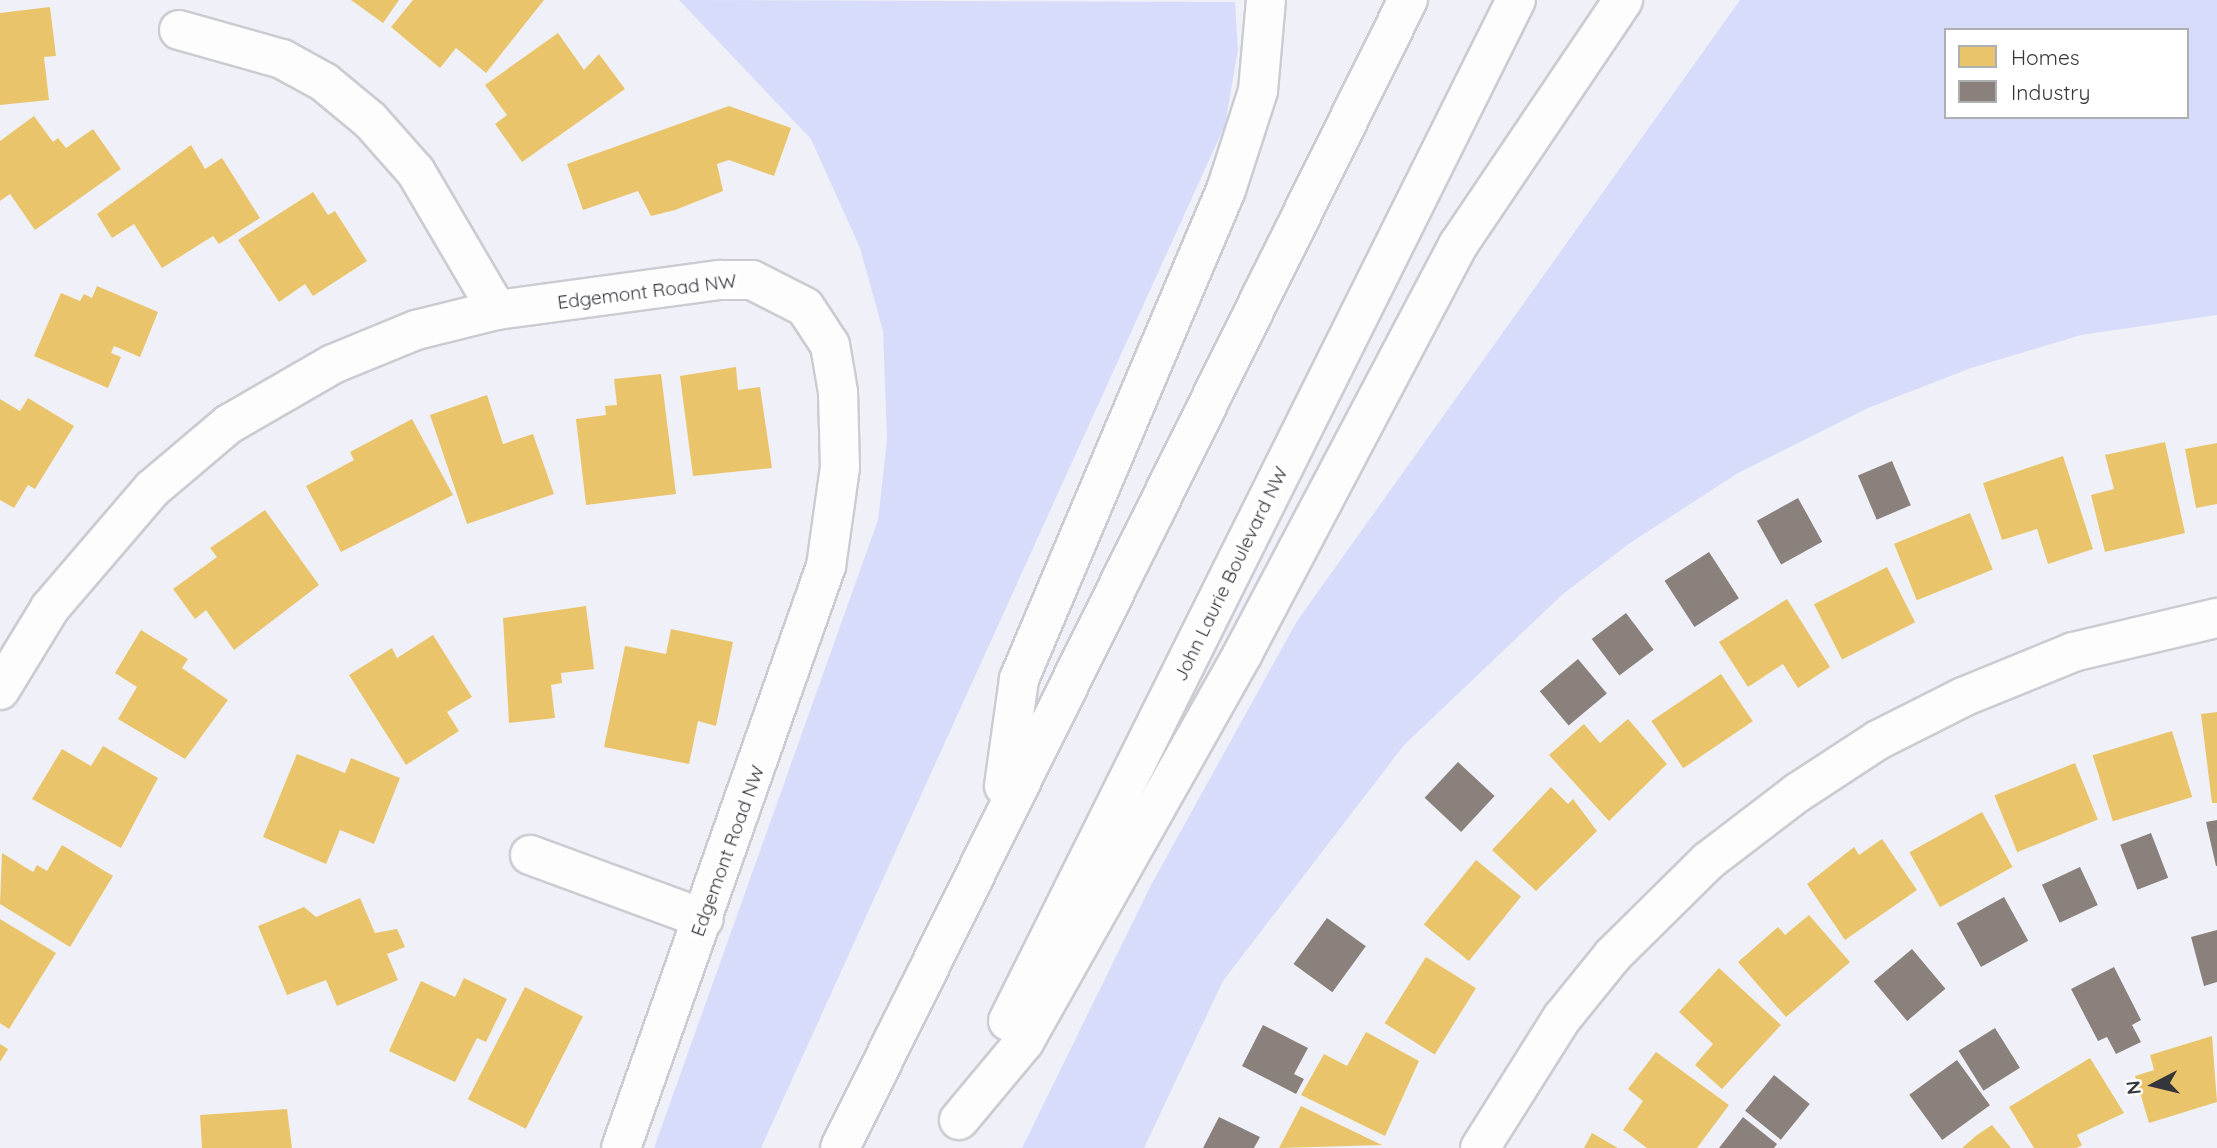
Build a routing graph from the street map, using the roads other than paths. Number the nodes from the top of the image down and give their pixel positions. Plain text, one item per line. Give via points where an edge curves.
1 (1266, 0) edge
2 (1408, 0) edge
3 (1516, 0) edge
4 (1623, 0) edge
5 (179, 30) dead end
6 (497, 310) junction
7 (2217, 618) edge
8 (0, 690) edge
9 (999, 819) junction
10 (530, 855) dead end
11 (704, 919) junction
12 (952, 1134) edge
13 (621, 1148) edge
14 (840, 1148) edge
15 (1480, 1148) edge

1 - 9 main road via 1258,91 1226,190 1019,679
2 - 9 main road
3 - 12 main road, John Laurie Boulevard NW
4 - 12 main road via 1458,245 1243,653 1024,1042
5 - 6 main road via 282,58 324,82 370,120 424,183
6 - 8 main road, Edgemont Road NW via 416,330 333,364 220,431 99,544 50,608
6 - 11 main road, Edgemont Road NW via 752,280 805,307 830,345 840,467 826,566
7 - 15 main road via 2073,652 1963,696 1878,740 1797,793 1708,861 1613,955 1562,1018
9 - 14 main road
10 - 11 main road
11 - 13 main road, Edgemont Road NW

